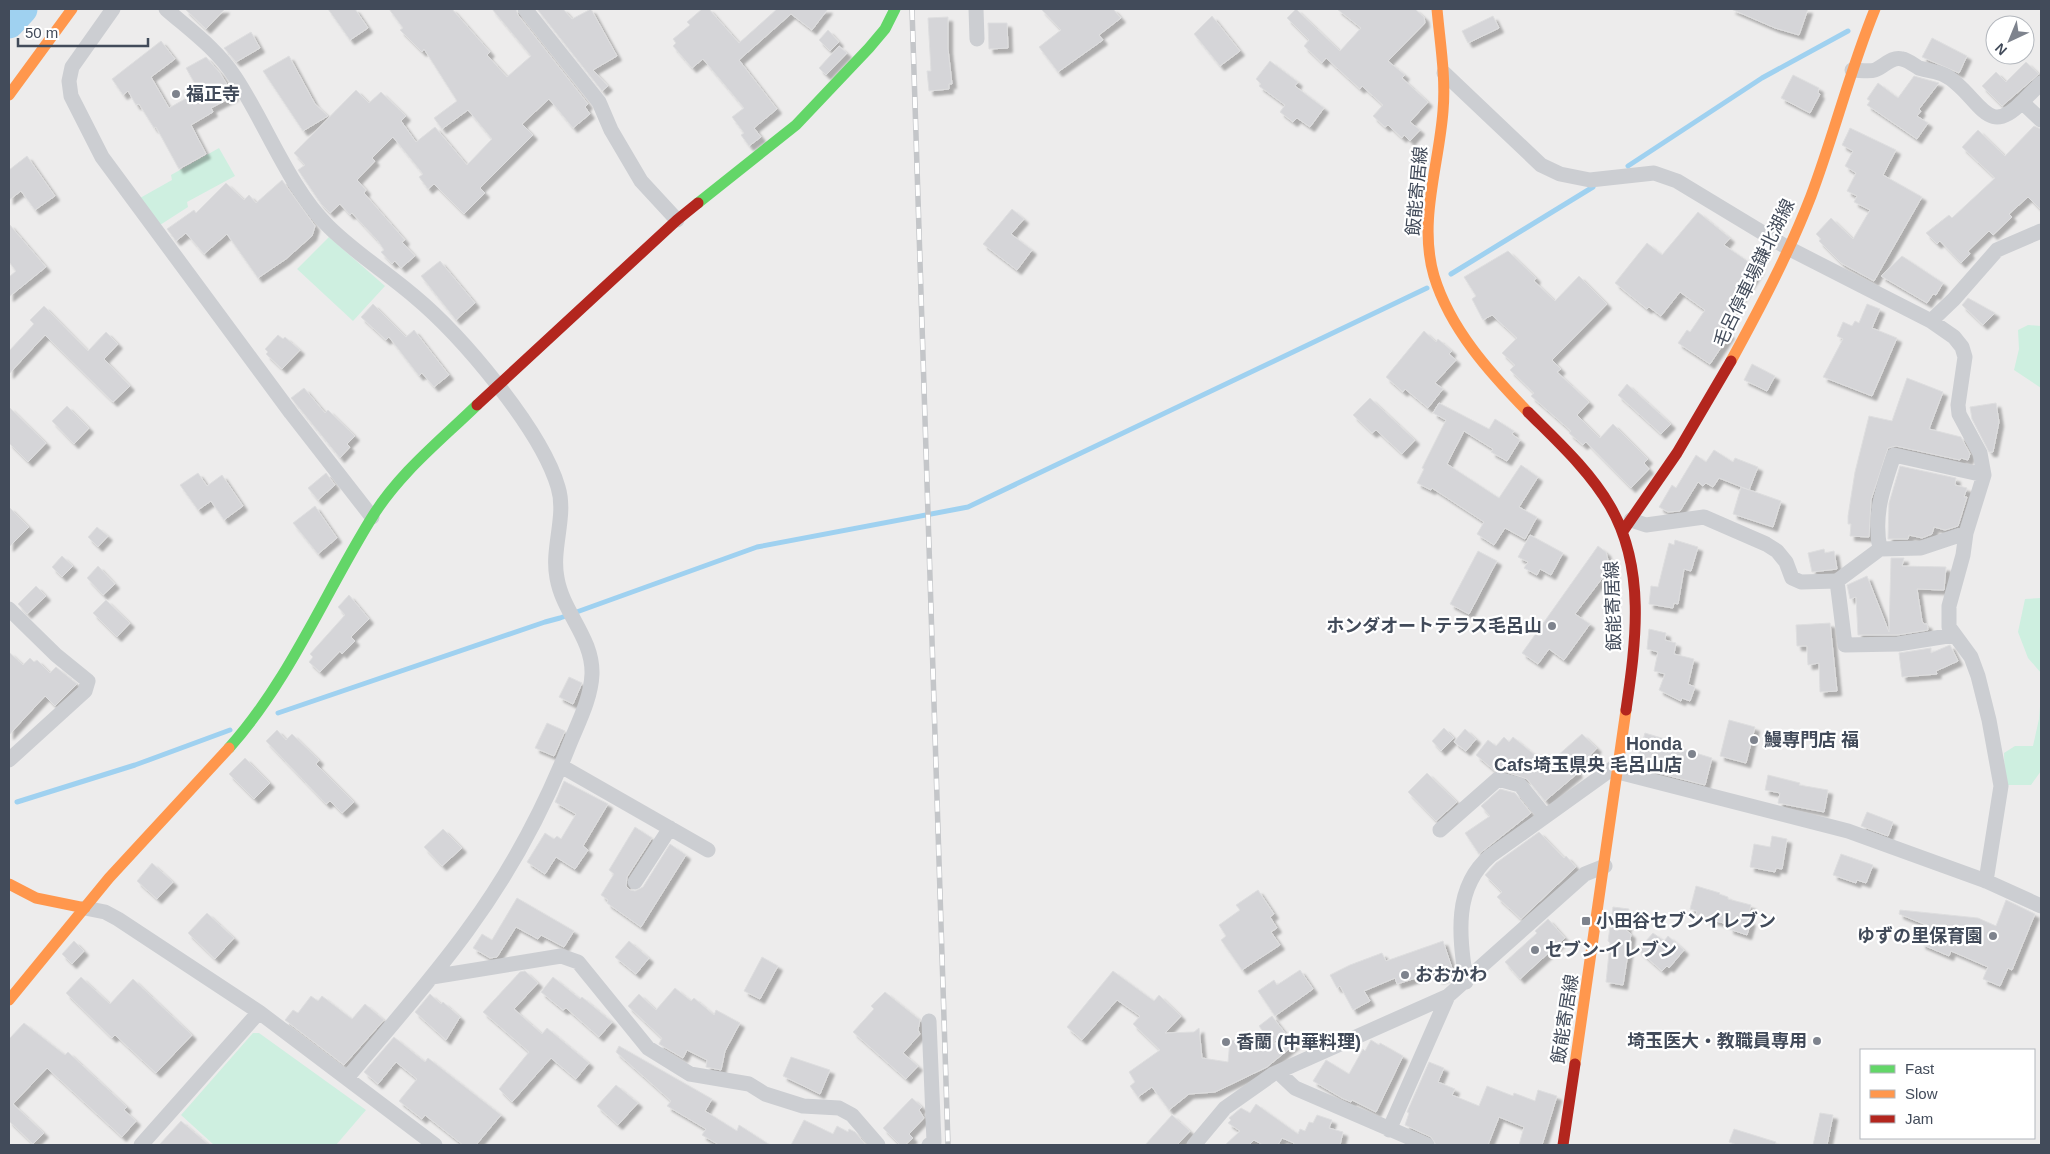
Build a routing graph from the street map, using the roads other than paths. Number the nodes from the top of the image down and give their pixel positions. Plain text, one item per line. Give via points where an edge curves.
1 (72, 9) edge
2 (113, 9) edge
3 (166, 9) edge
4 (525, 9) edge
5 (895, 9) edge
6 (976, 9) edge
7 (1437, 9) edge
8 (1875, 9) edge
9 (976, 39) dead end
10 (1852, 70) junction
11 (1444, 73) junction
12 (2041, 83) edge
13 (9, 95) edge
14 (2022, 102) junction
15 (2041, 120) edge
16 (677, 220) junction
17 (2041, 231) edge
18 (1788, 248) junction
19 (1931, 321) junction
20 (497, 386) junction
21 (1984, 475) junction
22 (372, 517) junction
23 (1627, 526) junction
24 (1966, 533) junction
25 (1880, 550) junction
26 (1837, 581) junction
27 (9, 608) edge
28 (1954, 635) junction
29 (9, 760) edge
30 (561, 766) junction
31 (1619, 768) junction
32 (1545, 816) junction
33 (670, 828) junction
34 (1440, 830) dead end
35 (708, 850) dead end
36 (1605, 866) junction
37 (1986, 881) junction
38 (635, 882) dead end
39 (9, 884) edge
40 (2041, 906) edge
41 (85, 908) junction
42 (432, 977) junction
43 (1466, 982) junction
44 (1448, 996) junction
45 (9, 1000) edge
46 (258, 1012) junction
47 (929, 1021) dead end
48 (1278, 1072) junction
49 (347, 1078) junction
50 (1389, 1130) junction
51 (141, 1145) edge
52 (435, 1145) edge
53 (878, 1145) edge
54 (929, 1145) edge
55 (1194, 1145) edge
56 (1427, 1145) edge
57 (1563, 1145) edge

1 - 13 main road
2 - 22 street via 72,67 69,80 71,96 102,157
3 - 20 street via 220,56 236,77 311,207 328,226 433,313
4 - 16 street via 599,102 611,130 641,181
5 - 16 main road via 885,29 869,48 796,125
6 - 9 street
7 - 11 main road, 飯能寄居線
8 - 10 main road, 毛呂停車場鎌北湖線
10 - 14 street via 1874,70 1902,58 1926,70 1942,72 1983,112 1997,118 2011,114
10 - 18 main road, 毛呂停車場鎌北湖線 via 1810,196
11 - 18 street via 1541,165 1560,174 1590,180 1654,173 1678,181
11 - 23 main road, 飯能寄居線 via 1443,110 1428,219 1430,254 1440,295 1492,374 1586,472
12 - 14 street
14 - 15 street
16 - 20 main road
17 - 19 street via 1997,250
18 - 19 street
18 - 23 main road, 毛呂停車場鎌北湖線 via 1760,310 1729,365
19 - 21 street via 1954,337 1962,347 1965,357 1958,405 1980,453
20 - 22 main road via 410,468
20 - 30 street via 542,449 560,491 556,576 561,596 591,652 592,678 586,701
21 - 24 street
21 - 25 street via 1894,455 1878,503 1876,533
22 - 41 main road via 264,705
23 - 26 street via 1704,517 1777,551 1786,562 1792,578 1801,582
23 - 31 main road, 飯能寄居線 via 1633,578 1633,673
24 - 25 street via 1921,548
24 - 28 street via 1949,606 1949,626
25 - 26 street
26 - 28 street via 1845,645 1898,644
27 - 29 street via 56,655 88,681 85,691
28 - 37 street via 1971,657 1978,676 2000,786
30 - 33 street
30 - 42 street via 521,847 469,930
31 - 32 street
31 - 36 main road, 飯能寄居線
31 - 37 street via 1848,831
32 - 34 street via 1520,785 1498,779
32 - 43 street via 1490,856 1472,875 1464,893 1460,936
33 - 35 street
33 - 38 street
36 - 43 street via 1585,874
36 - 57 main road, 飯能寄居線
37 - 40 street
39 - 41 main road via 43,902
41 - 45 main road
41 - 46 street via 118,918
42 - 49 street
42 - 53 street via 561,956 578,962 648,1048 690,1074 748,1084 765,1094 803,1106 839,1108 852,1115
43 - 44 street
44 - 48 street
44 - 50 street
46 - 49 street
46 - 51 street
47 - 54 street via 934,1142
48 - 50 street via 1295,1088
48 - 55 street via 1225,1108
49 - 52 street
50 - 56 street

